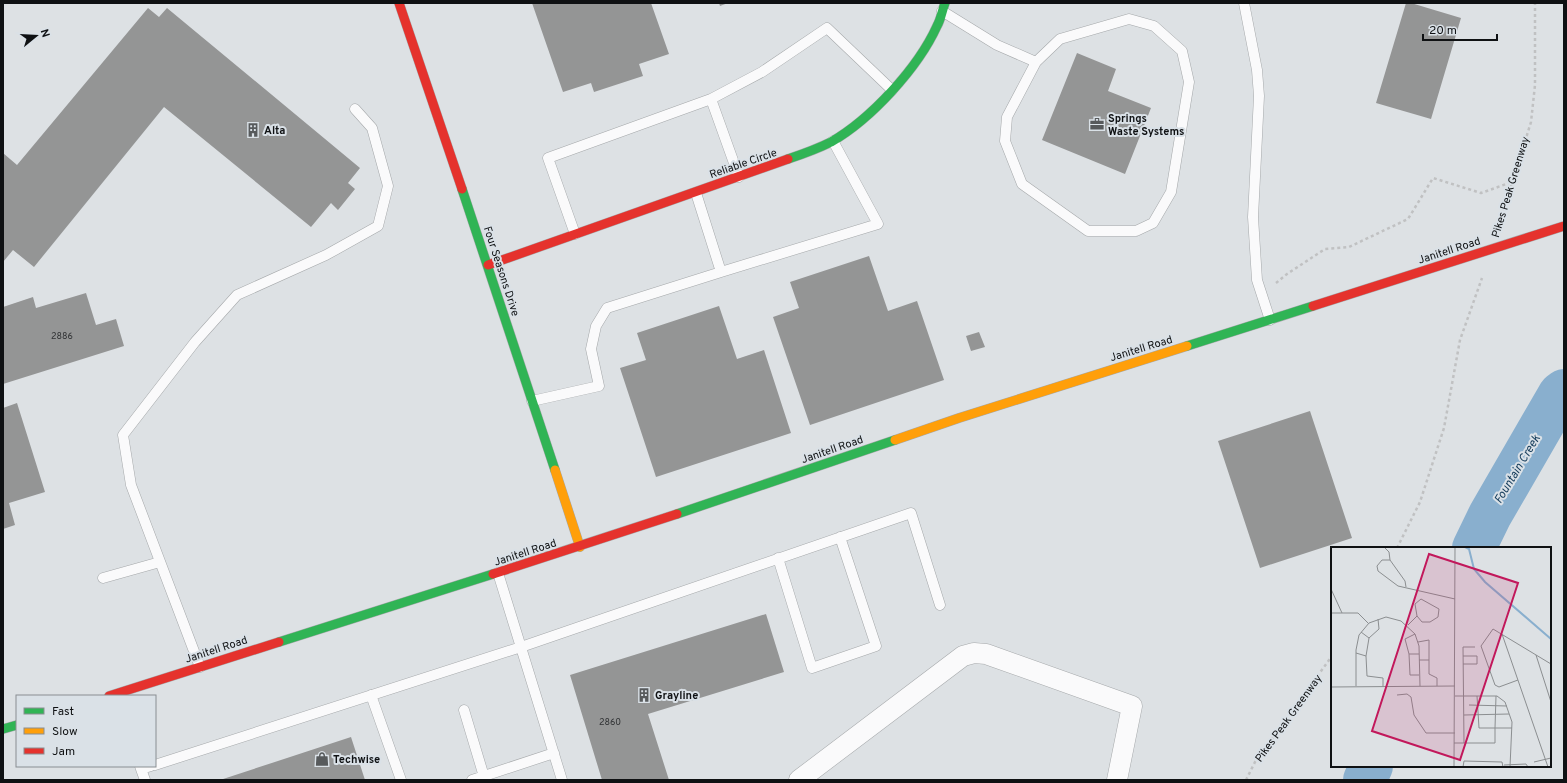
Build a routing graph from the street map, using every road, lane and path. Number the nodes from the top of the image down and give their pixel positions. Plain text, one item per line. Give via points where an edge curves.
1 (399, 3) edge
2 (1244, 3) edge
3 (1535, 3) edge
4 (944, 7) edge
5 (1036, 62) junction
6 (892, 90) junction
7 (711, 99) junction
8 (355, 109) dead end
9 (833, 141) junction
10 (739, 177) junction
11 (1512, 182) junction
12 (696, 193) junction
13 (1498, 226) dead end
14 (1564, 226) edge
15 (575, 234) junction
16 (488, 265) junction
17 (1484, 271) dead end
18 (721, 272) junction
19 (1262, 294) junction
20 (1270, 320) junction
21 (532, 401) junction
22 (840, 536) junction
23 (580, 547) junction
24 (1398, 547) edge
25 (778, 558) junction
26 (160, 562) junction
27 (498, 573) junction
28 (103, 578) dead end
29 (940, 605) dead end
30 (520, 647) junction
31 (1331, 657) edge
32 (200, 667) junction
33 (115, 695) edge
34 (371, 695) junction
35 (464, 710) dead end
36 (16, 725) edge
37 (3, 729) edge
38 (554, 753) junction
39 (156, 765) edge
40 (144, 767) edge
41 (484, 778) edge
42 (145, 780) edge
43 (401, 780) edge
44 (472, 780) edge
45 (562, 780) edge
46 (799, 780) edge
47 (1117, 780) edge
48 (1246, 780) edge

1 - 16 street, Four Seasons Drive
2 - 19 lane via 1257,70 1259,96 1253,217 1257,280
3 - 11 path, Pikes Peak Greenway via 1535,85 1531,122
4 - 5 lane via 997,45
4 - 6 street, Reliable Circle via 937,27 918,60
5 - 5 lane via 1007,117 1005,141 1022,184 1088,231 1136,231 1153,223 1171,192 1189,82 1182,51 1154,26 1129,19 1060,38
6 - 7 lane via 827,28 762,72
6 - 9 street, Reliable Circle via 861,120
7 - 10 lane
7 - 15 lane via 548,158
8 - 26 lane via 372,128 388,186 378,226 326,255 237,295 195,342 123,435 130,485
9 - 10 street, Reliable Circle
9 - 18 lane via 878,224
10 - 12 street, Reliable Circle
11 - 13 path, Pikes Peak Greenway
11 - 19 path via 1481,192 1433,178 1408,219 1349,247 1325,249
12 - 15 street, Reliable Circle
12 - 18 lane
14 - 20 street, Janitell Road, bridge
15 - 16 street, Reliable Circle
16 - 21 street, Four Seasons Drive
17 - 24 path via 1460,340 1444,428 1420,502
18 - 21 lane via 607,308 596,326 590,349 599,386
19 - 20 lane
20 - 23 street, Janitell Road via 959,418
21 - 23 street, Four Seasons Drive
22 - 25 lane
22 - 25 lane via 876,646 812,668
22 - 29 lane via 911,513
23 - 27 street, Janitell Road
25 - 30 lane
26 - 28 lane
26 - 32 lane
27 - 30 lane
27 - 32 street, Janitell Road
30 - 34 lane
30 - 38 lane
31 - 48 path, Pikes Peak Greenway via 1255,762
32 - 33 street, Janitell Road
34 - 39 lane
34 - 43 lane
35 - 41 lane
36 - 37 street
38 - 41 lane
38 - 45 lane
40 - 42 lane
41 - 44 lane
46 - 47 street via 963,656 974,653 986,654 1132,706

